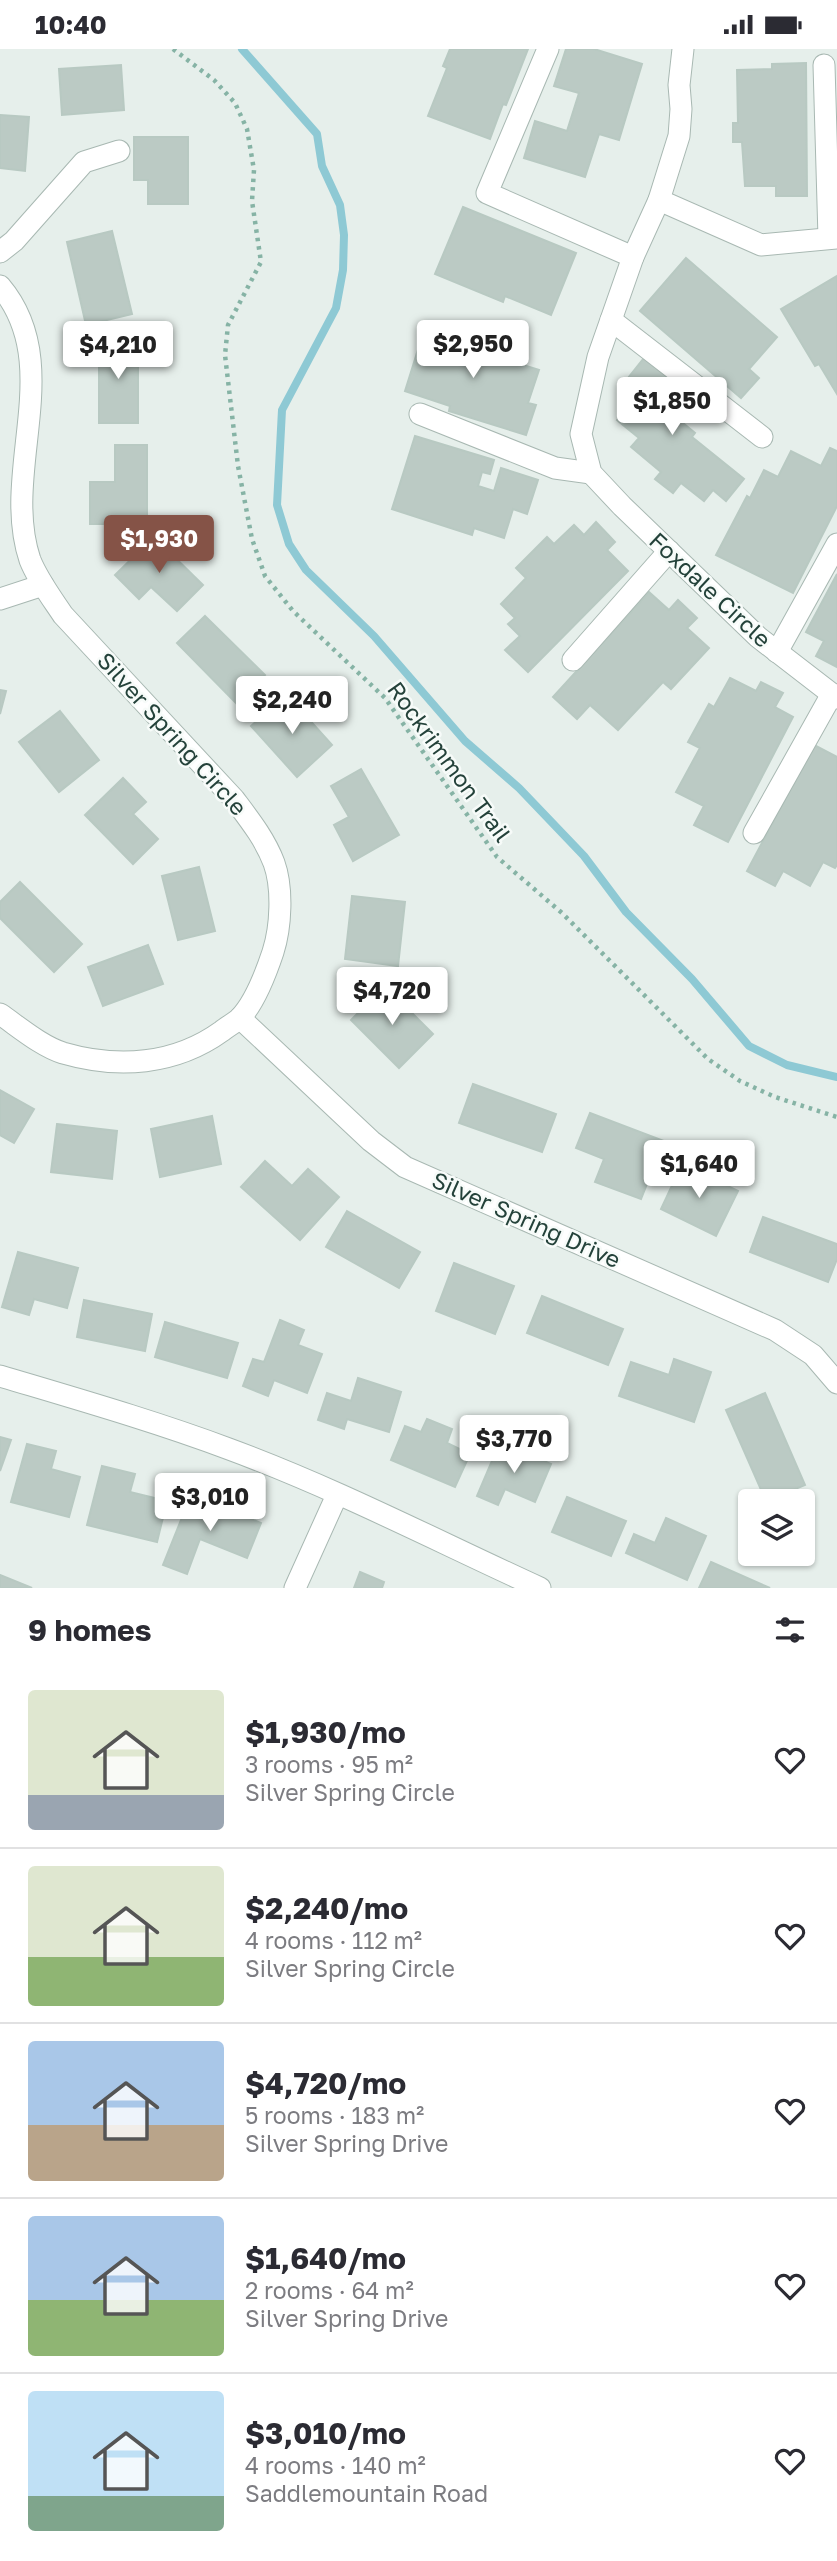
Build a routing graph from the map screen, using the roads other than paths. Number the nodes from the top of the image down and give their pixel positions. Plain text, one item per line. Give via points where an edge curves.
1 (548, 49) edge
2 (682, 49) edge
3 (824, 65) dead end
4 (119, 151) dead end
5 (659, 200) junction
6 (833, 238) edge
7 (0, 252) edge
8 (633, 257) junction
9 (0, 286) edge
10 (611, 320) junction
11 (420, 414) dead end
12 (762, 437) dead end
13 (591, 473) junction
14 (837, 544) edge
15 (669, 551) junction
16 (43, 585) junction
17 (0, 599) edge
18 (777, 652) junction
19 (573, 660) dead end
20 (834, 696) edge
21 (754, 833) dead end
22 (0, 1014) edge
23 (240, 1018) junction
24 (0, 1376) edge
25 (837, 1383) edge
26 (337, 1495) junction
27 (295, 1588) edge
28 (540, 1588) edge

1 - 8 street via 487,193
2 - 5 street via 679,136
3 - 6 street
4 - 7 street via 84,162
5 - 6 street via 761,245
5 - 8 street
8 - 10 street
9 - 16 street, Silver Spring Circle via 25,333 31,370 22,508 30,559
10 - 12 street
10 - 13 street via 581,434
11 - 13 street via 555,468
13 - 15 street, Foxdale Circle
14 - 18 street
15 - 18 street, Foxdale Circle
15 - 19 street
16 - 17 street
16 - 23 street, Silver Spring Circle via 63,614 234,799 256,828 274,864 281,908 276,942 264,978
18 - 20 street, Foxdale Circle
20 - 21 street
22 - 23 street, Silver Spring Circle via 61,1052 140,1063 208,1041
23 - 25 street, Silver Spring Drive via 405,1167 775,1330 813,1355
24 - 26 street via 231,1449
26 - 27 street
26 - 28 street

